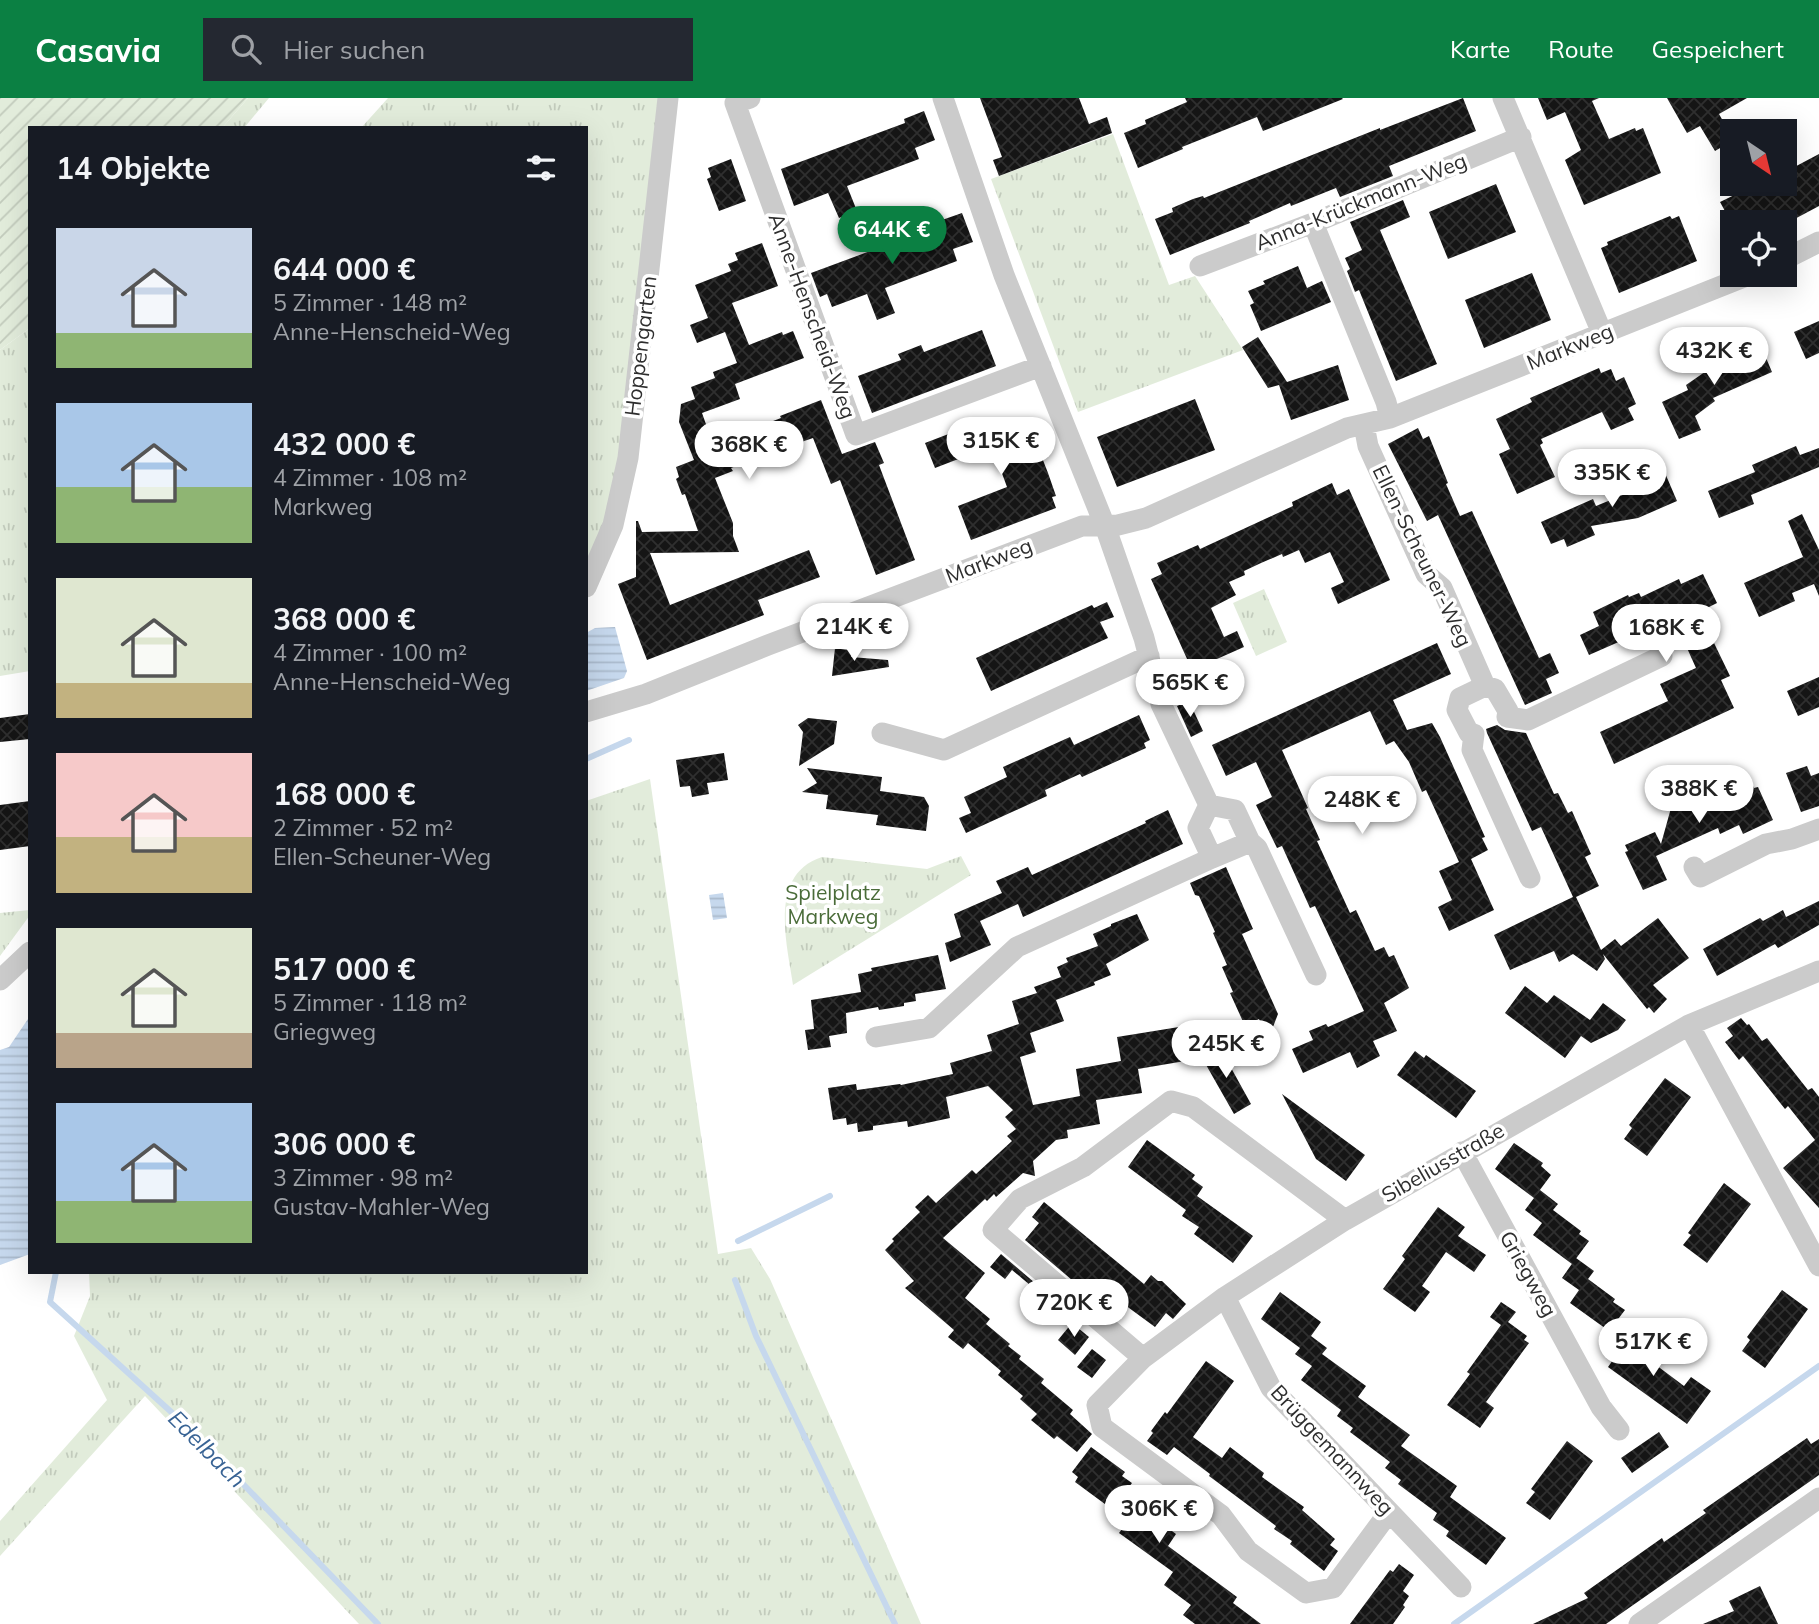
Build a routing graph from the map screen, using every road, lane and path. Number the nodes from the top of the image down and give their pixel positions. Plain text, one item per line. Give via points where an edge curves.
1 (668, 98) edge
2 (750, 98) edge
3 (943, 98) edge
4 (1503, 98) edge
5 (1521, 137) junction
6 (1313, 223) junction
7 (1819, 242) edge
8 (1797, 253) edge
9 (1200, 265) dead end
10 (1720, 286) edge
11 (1602, 333) junction
12 (1041, 366) junction
13 (1390, 418) junction
14 (1364, 425) junction
15 (1105, 526) junction
16 (588, 582) edge
17 (1149, 656) junction
18 (1662, 656) dead end
19 (1485, 685) junction
20 (588, 711) edge
21 (1507, 717) junction
22 (882, 733) dead end
23 (1474, 734) junction
24 (1209, 805) junction
25 (1819, 829) edge
26 (1250, 842) junction
27 (1212, 858) junction
28 (1694, 867) dead end
29 (1530, 878) dead end
30 (28, 954) edge
31 (1819, 971) edge
32 (1316, 975) dead end
33 (0, 980) edge
34 (1689, 1025) junction
35 (876, 1037) dead end
36 (1462, 1152) junction
37 (1345, 1220) junction
38 (1819, 1266) edge
39 (1225, 1297) junction
40 (1143, 1358) junction
41 (1619, 1430) dead end
42 (1819, 1498) edge
43 (1389, 1512) junction
44 (1461, 1587) dead end
45 (1639, 1624) edge

1 - 16 street, Hoppengarten via 628,458 612,525
2 - 12 street, Anne-Henscheid-Weg via 735,103 856,435
3 - 12 street
4 - 5 street
5 - 6 street, Anna-Krückmann-Weg
5 - 11 street
6 - 9 street, Anna-Krückmann-Weg
6 - 13 street
7 - 8 street
10 - 11 street, Markweg
11 - 13 street, Markweg
12 - 15 street
13 - 14 street, Markweg
14 - 15 street, Markweg via 1347,428 1146,518
14 - 19 street, Ellen-Scheuner-Weg via 1368,446 1426,574 1441,589
15 - 17 street
15 - 20 street, Markweg via 1082,526 646,694
17 - 22 street via 944,750
17 - 24 street via 1161,704
18 - 21 street via 1528,720
19 - 21 street, Ellen-Scheuner-Weg via 1495,689
19 - 23 street via 1460,698 1457,709 1469,733
21 - 23 street
23 - 29 street via 1472,750
24 - 26 street via 1236,810
24 - 27 street via 1198,828
25 - 28 street via 1766,844 1700,877
26 - 27 street
26 - 32 street via 1257,848
27 - 35 street via 1017,947 929,1028
30 - 33 street
31 - 34 street, Sibeliusstraße
34 - 36 street, Sibeliusstraße
34 - 38 street
36 - 37 street, Sibeliusstraße
36 - 41 street, Griegweg via 1601,1408
37 - 39 street, Sibeliusstraße
37 - 40 street via 1193,1107 1171,1101 1083,1167 1020,1199 993,1230
39 - 40 street, Sibeliusstraße
39 - 43 street, Brüggemannweg via 1271,1388
40 - 43 street, Sibeliusstraße via 1097,1405 1102,1427 1221,1515 1248,1551 1306,1593 1333,1588
42 - 45 street
43 - 44 street, Brüggemannweg

